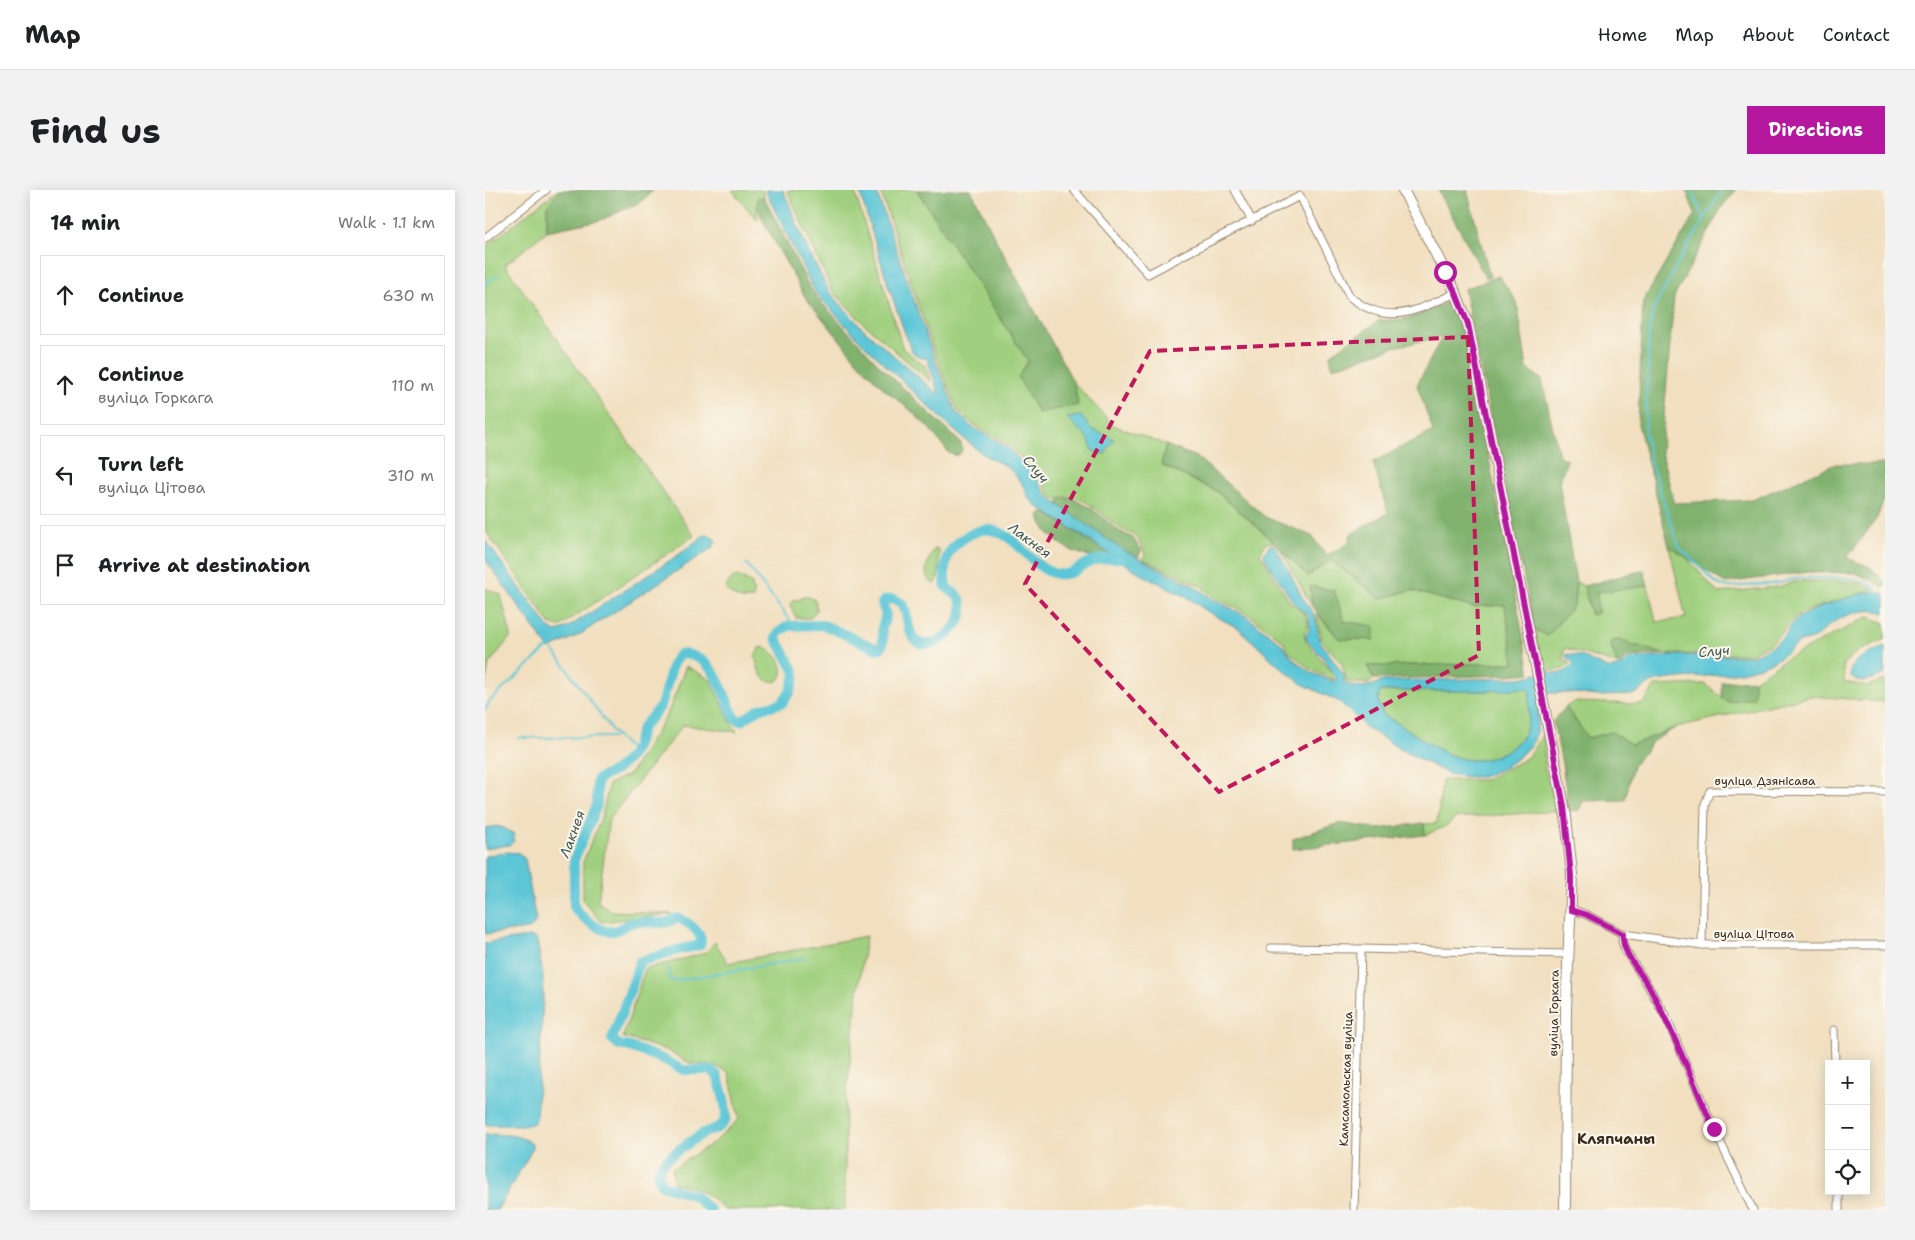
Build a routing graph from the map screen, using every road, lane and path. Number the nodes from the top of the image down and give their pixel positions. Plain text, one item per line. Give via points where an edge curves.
1 (546, 190) edge
2 (1074, 190) edge
3 (1235, 190) edge
4 (1403, 190) edge
5 (1252, 221) junction
6 (485, 238) edge
7 (1456, 293) junction
8 (1885, 792) edge
9 (1571, 910) junction
10 (1623, 934) junction
11 (1885, 945) edge
12 (1702, 946) junction
13 (1271, 948) dead end
14 (1361, 949) junction
15 (1567, 954) junction
16 (1834, 1030) dead end
17 (1835, 1060) edge
18 (1839, 1195) edge
19 (1353, 1210) edge
20 (1565, 1210) edge
21 (1753, 1210) edge
22 (1839, 1210) edge

1 - 6 street
2 - 5 street via 1148,274
3 - 5 street
4 - 7 main road, вуліца Горкага
5 - 7 street via 1300,196 1350,297 1363,308 1377,313 1391,316 1423,308
7 - 9 main road, вуліца Горкага via 1468,324 1566,816
8 - 12 street, вуліца Дзянісава via 1710,790 1705,804
9 - 10 street, вуліца Цітова
9 - 15 main road, вуліца Горкага
10 - 12 street, вуліца Цітова
10 - 21 street via 1625,950 1666,1017
11 - 12 street, вуліца Цітова
13 - 14 street
14 - 15 street
14 - 19 street, Камсамольская вуліца
15 - 20 main road, вуліца Горкага
16 - 17 street
18 - 22 street

